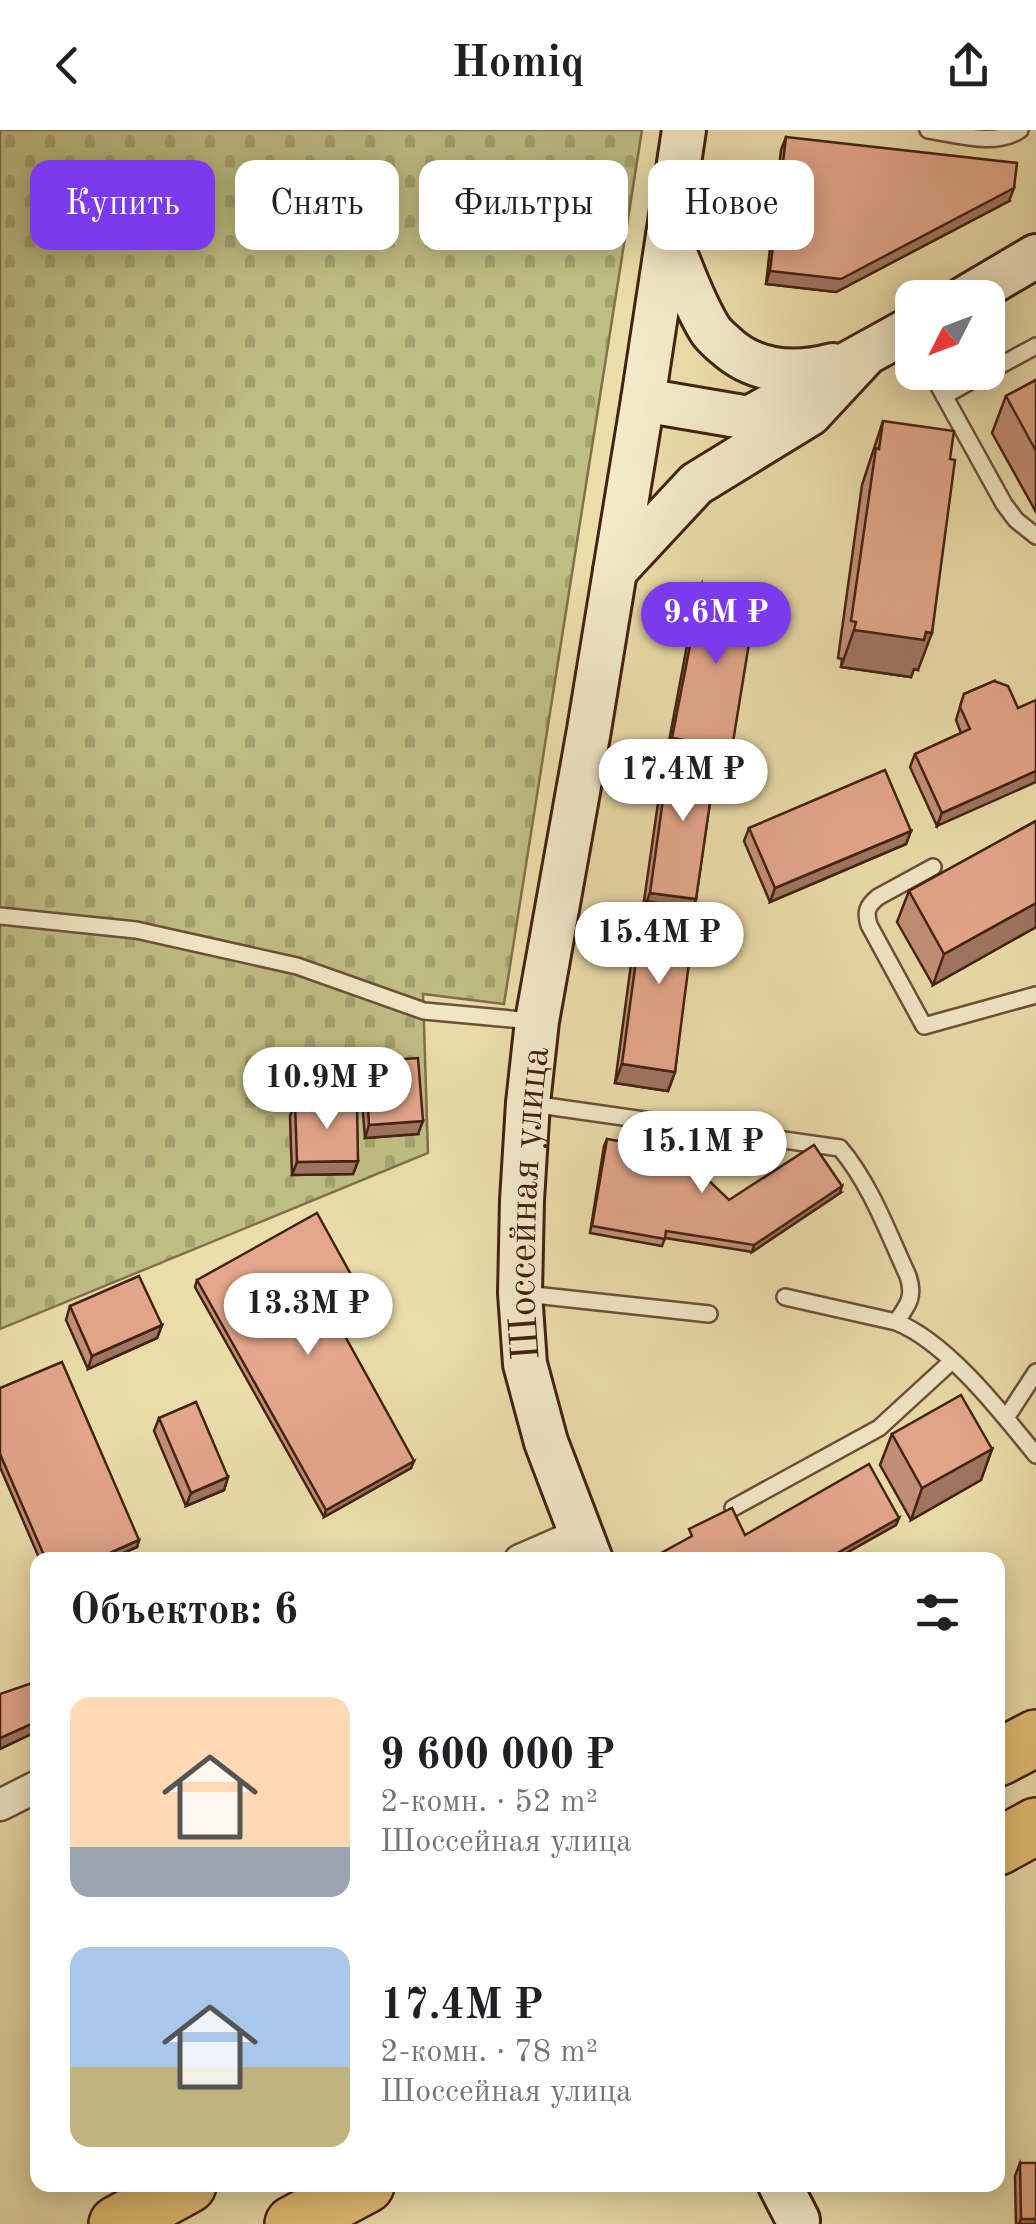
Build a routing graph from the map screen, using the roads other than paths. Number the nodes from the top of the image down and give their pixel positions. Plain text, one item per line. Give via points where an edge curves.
1 (684, 130) edge
2 (928, 130) edge
3 (1020, 130) edge
4 (679, 160) edge
5 (666, 250) edge
6 (674, 250) edge
7 (1036, 256) edge
8 (995, 280) edge
9 (895, 340) edge
10 (1036, 346) edge
11 (863, 357) junction
12 (1005, 362) edge
13 (941, 390) edge
14 (955, 390) edge
15 (944, 396) junction
16 (643, 400) junction
17 (1036, 536) edge
18 (615, 571) junction
19 (933, 867) dead end
20 (0, 916) edge
21 (1036, 995) edge
22 (537, 1021) junction
23 (528, 1104) junction
24 (520, 1293) junction
25 (785, 1297) dead end
26 (710, 1314) dead end
27 (896, 1322) junction
28 (952, 1361) junction
29 (1036, 1372) edge
30 (1006, 1418) junction
31 (1036, 1455) edge
32 (732, 1508) edge
33 (586, 1547) edge
34 (561, 1552) edge
35 (1036, 1736) edge
36 (1005, 1747) edge
37 (1005, 1754) edge
38 (30, 1790) edge
39 (0, 1805) edge
40 (1036, 1826) edge
41 (1005, 1843) edge
42 (175, 2192) edge
43 (353, 2192) edge
44 (117, 2224) edge
45 (293, 2224) edge

1 - 4 main road, Шоссейная улица
2 - 3 lane via 991,139
5 - 16 main road, Шоссейная улица
6 - 11 main road via 710,331 736,355 785,371
7 - 8 main road
9 - 11 main road
10 - 12 lane
11 - 16 main road via 749,418
11 - 18 main road via 810,414 696,484
13 - 15 lane
14 - 15 lane
15 - 17 lane via 1004,504
16 - 18 main road, Шоссейная улица
18 - 22 main road, Шоссейная улица
19 - 21 lane via 878,898 866,914 924,1026
20 - 22 lane via 136,930 298,966 424,1010
22 - 23 main road, Шоссейная улица
23 - 24 main road, Шоссейная улица
23 - 27 lane via 840,1148 871,1196 912,1289
24 - 26 lane
24 - 33 main road, Шоссейная улица via 525,1364
25 - 27 lane
27 - 28 lane
28 - 30 lane
28 - 32 lane via 879,1428
29 - 30 lane
30 - 31 lane
33 - 34 street
35 - 36 main road
35 - 37 highway
38 - 39 street
40 - 41 highway
42 - 44 highway
43 - 45 highway

